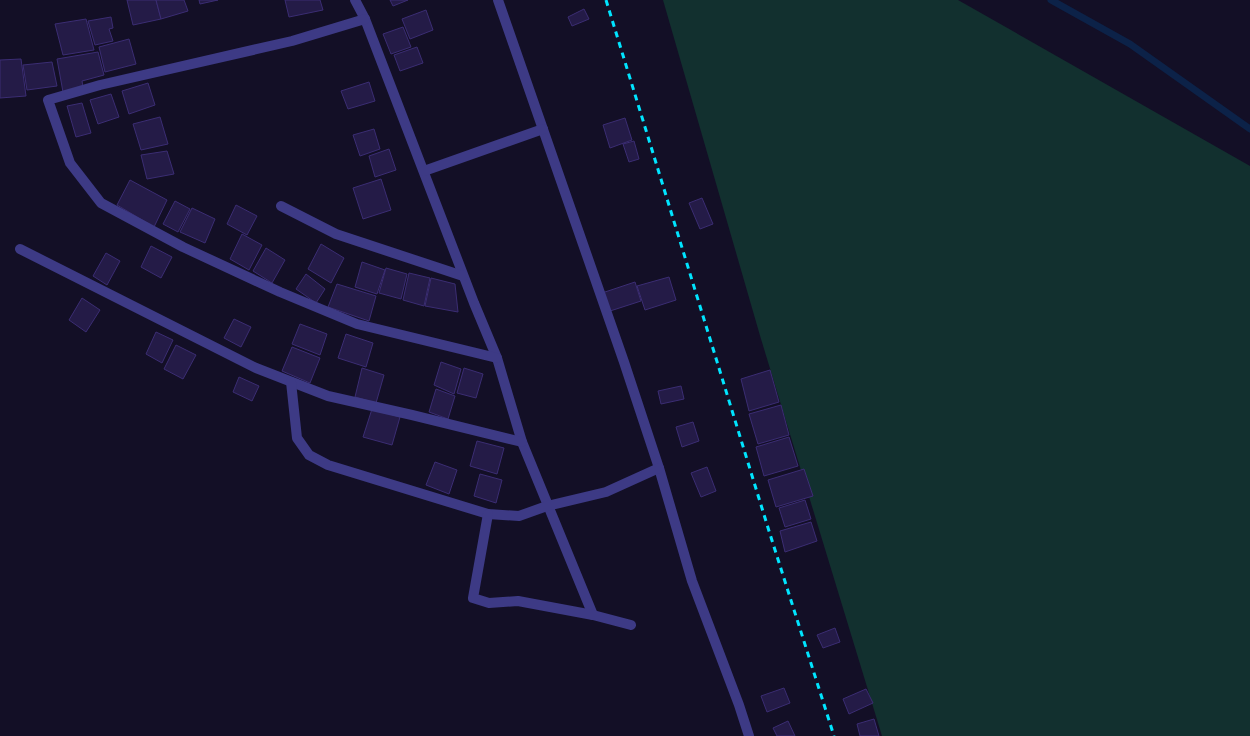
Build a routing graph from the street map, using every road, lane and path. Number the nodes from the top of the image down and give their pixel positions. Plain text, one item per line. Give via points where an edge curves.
1 (355, 0) edge
2 (498, 0) edge
3 (365, 19) junction
4 (543, 130) junction
5 (424, 171) junction
6 (281, 206) dead end
7 (20, 249) dead end
8 (464, 276) junction
9 (497, 358) junction
10 (291, 382) junction
11 (522, 442) junction
12 (659, 468) junction
13 (547, 506) junction
14 (488, 514) junction
15 (593, 616) junction
16 (630, 625) dead end
17 (749, 736) edge

1 - 3 street
2 - 4 street
3 - 5 street
3 - 9 street via 292,41 100,84 48,100 70,163 101,203 190,250 357,324
4 - 5 street
4 - 12 street
5 - 8 street
6 - 8 street via 336,234
7 - 10 street via 256,368
8 - 9 street
9 - 11 street
10 - 11 street via 328,396
10 - 14 street via 297,438 309,455 328,465
11 - 13 street
12 - 13 street via 606,492
12 - 17 street via 692,581
13 - 14 street via 519,516
13 - 15 street
14 - 15 street via 473,598 489,603 518,601
15 - 16 street

